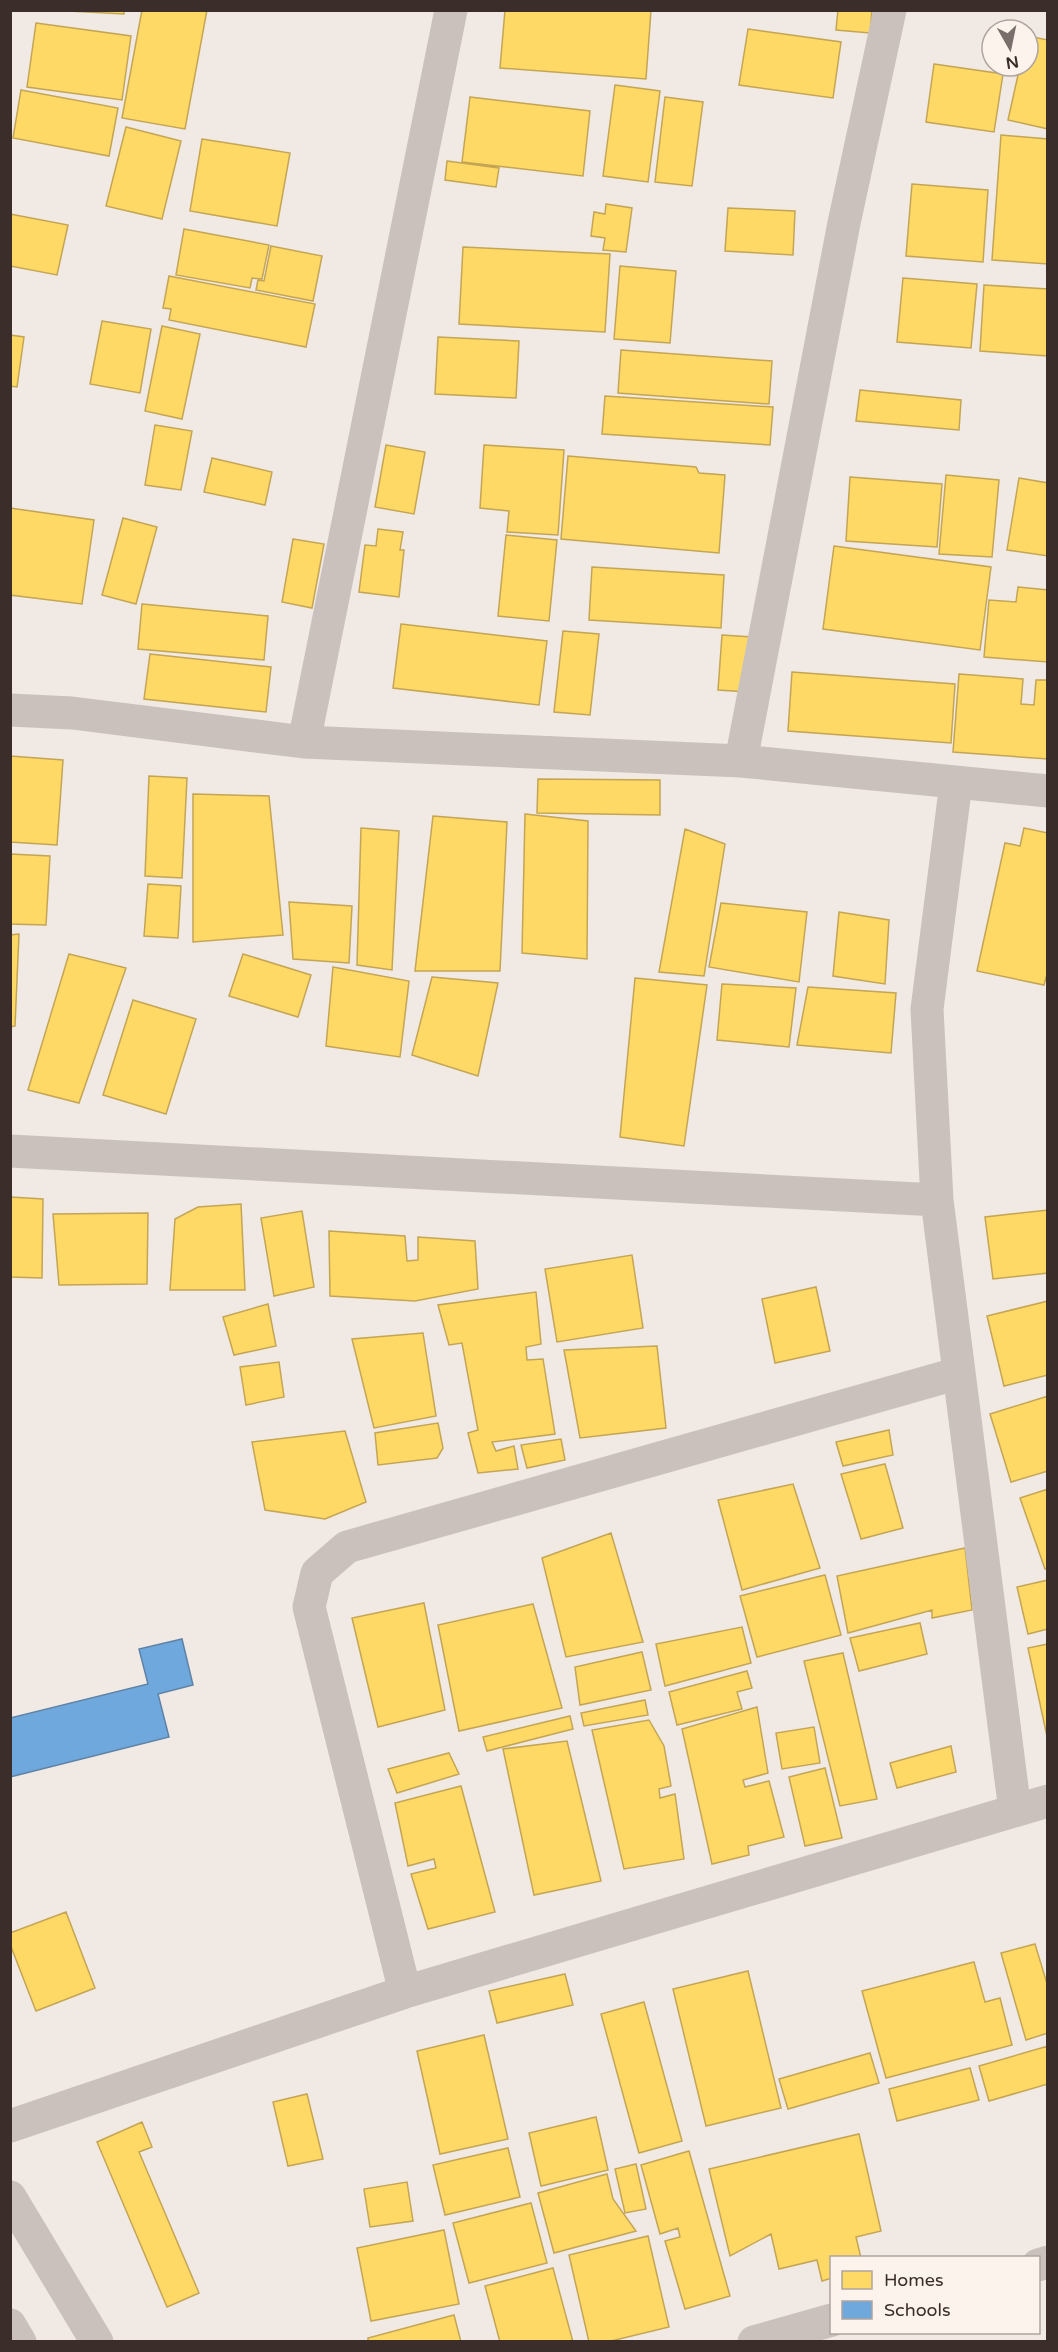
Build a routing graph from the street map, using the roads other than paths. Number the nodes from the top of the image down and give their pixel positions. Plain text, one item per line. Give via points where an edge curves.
1 (451, 10) edge
2 (890, 10) edge
3 (10, 710) edge
4 (304, 742) junction
5 (741, 761) junction
6 (956, 783) junction
7 (1047, 792) edge
8 (10, 1151) edge
9 (937, 1200) junction
10 (959, 1373) junction
11 (1047, 1801) edge
12 (1015, 1811) junction
13 (405, 1992) junction
14 (10, 2126) edge
15 (10, 2197) edge
16 (830, 2320) edge
17 (10, 2325) edge
18 (20, 2342) edge
19 (97, 2342) edge
20 (754, 2342) edge

1 - 4 street
2 - 5 street via 844,223
3 - 4 street via 72,713
4 - 5 street
5 - 6 street
6 - 7 street
6 - 9 street via 927,1009
8 - 9 street
9 - 10 street
10 - 12 street
10 - 13 street via 346,1547 317,1573 309,1607
11 - 12 street
12 - 13 street
13 - 14 street
15 - 19 street
16 - 20 street
17 - 18 street

